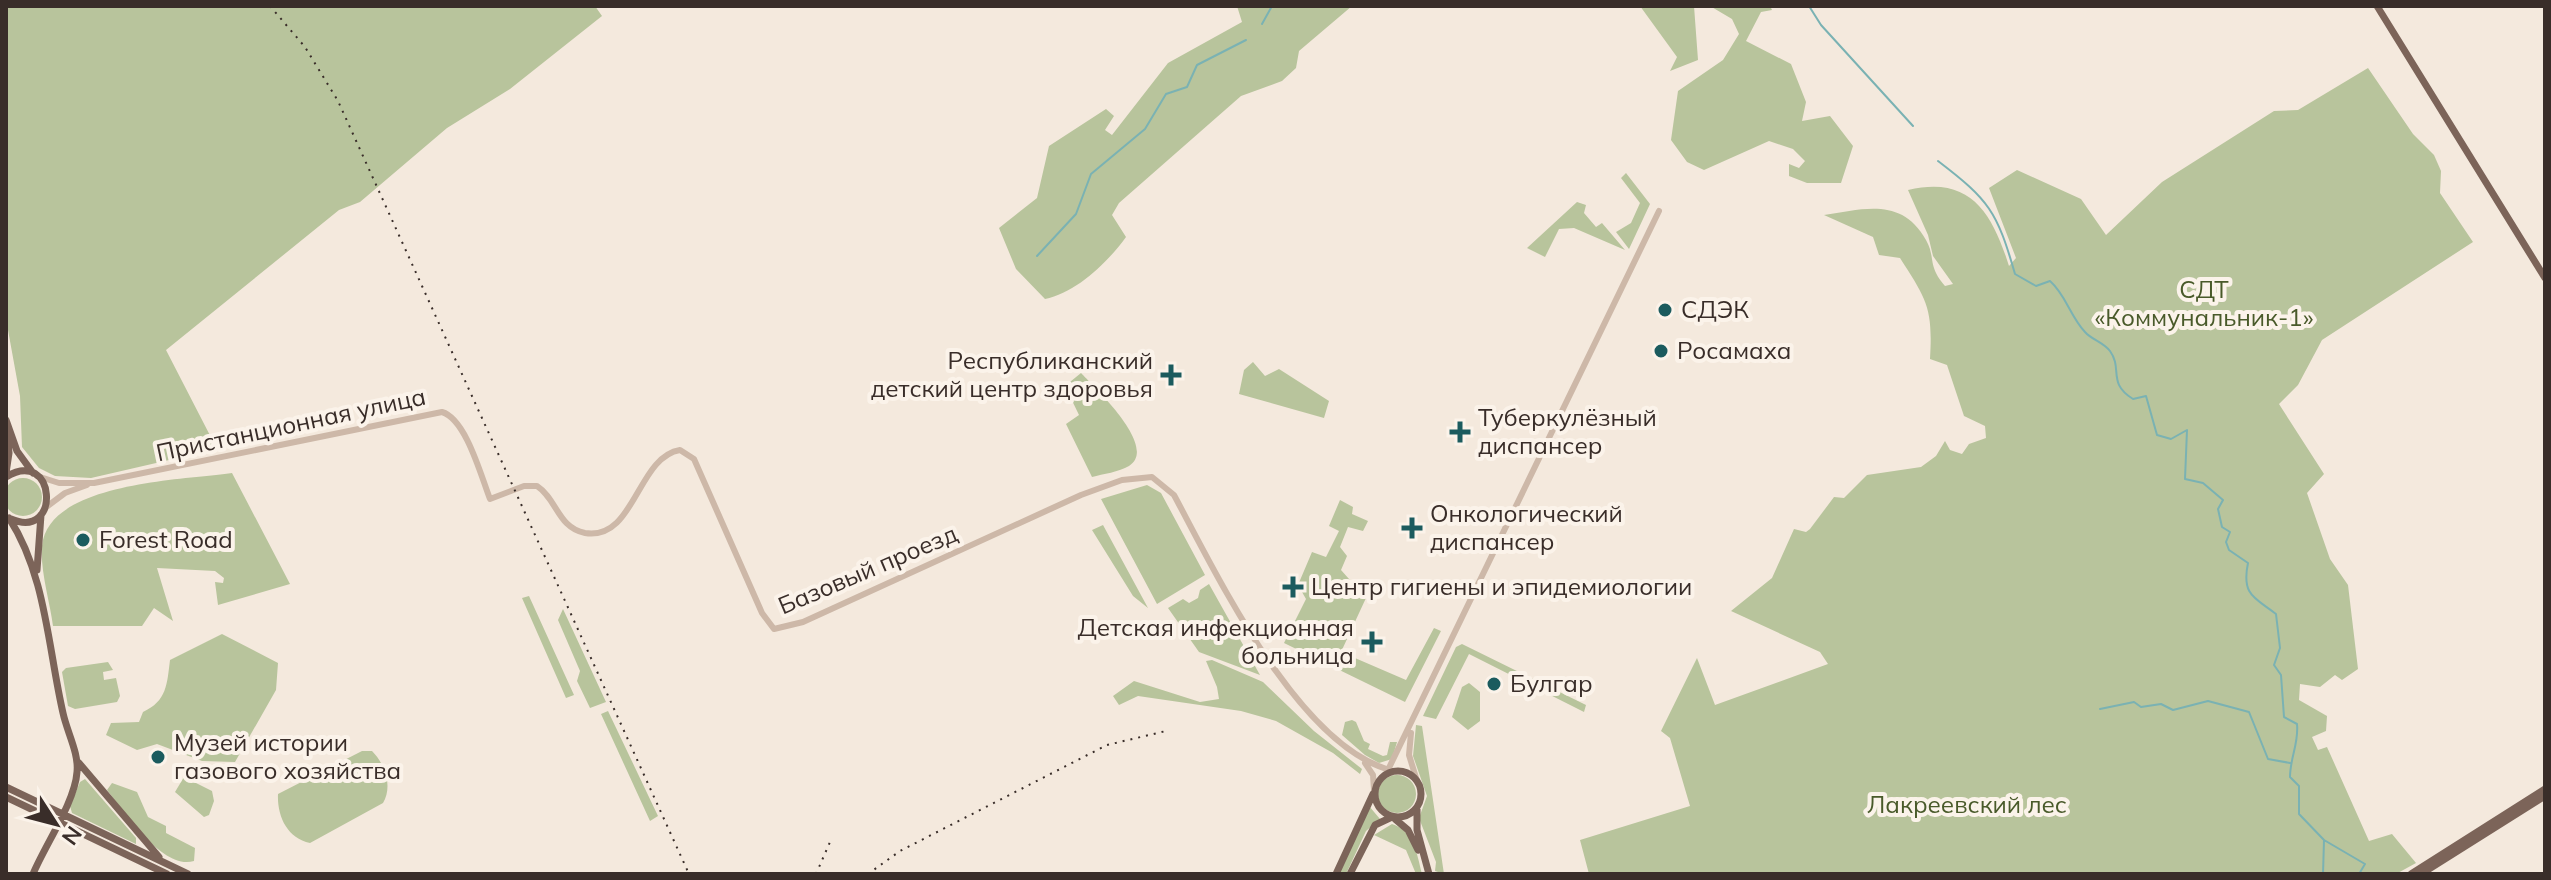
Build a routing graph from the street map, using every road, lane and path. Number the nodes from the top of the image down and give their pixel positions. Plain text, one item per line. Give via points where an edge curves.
1 (2377, 6) edge
2 (1659, 211) dead end
3 (2545, 278) edge
4 (6, 422) edge
5 (6, 475) edge
6 (36, 475) junction
7 (94, 483) junction
8 (490, 499) joint
9 (43, 511) junction
10 (8, 517) edge
11 (37, 580) junction
12 (1416, 718) junction
13 (1360, 757) junction
14 (77, 761) junction
15 (1390, 771) junction
16 (1417, 781) junction
17 (6, 787) edge
18 (2545, 789) edge
19 (1374, 791) junction
20 (2545, 796) edge
21 (6, 797) edge
22 (1417, 807) junction
23 (1393, 817) junction
24 (59, 818) junction
25 (2448, 854) junction
26 (163, 862) junction
27 (33, 874) edge
28 (167, 874) edge
29 (188, 874) edge
30 (1336, 874) edge
31 (1350, 874) edge
32 (1427, 874) edge
33 (2411, 874) edge
34 (2421, 874) edge

1 - 3 main road
2 - 12 street
4 - 5 main road
4 - 6 main road via 17,451
5 - 6 main road
6 - 7 street, Пристанционная улица via 59,483
6 - 9 main road via 47,488
7 - 8 street, Пристанционная улица via 442,412 461,426
7 - 9 street, Пристанционная улица via 65,493
8 - 13 street, Базовый проезд via 537,486 565,523 597,533 617,522 665,456 684,451 694,459 762,613 774,629 803,622 1075,498 1122,480 1152,477 1174,495 1276,673
9 - 10 main road via 22,522
9 - 11 main road via 36,542
10 - 11 main road
11 - 14 main road
12 - 15 street
12 - 16 street via 1409,744
13 - 15 street
13 - 19 street via 1373,775
14 - 24 main road via 77,777
14 - 26 main road
15 - 16 main road
15 - 19 main road
16 - 22 main road
17 - 24 main road
18 - 25 main road
19 - 23 main road via 1379,809
19 - 30 main road
20 - 25 main road
21 - 24 main road
22 - 23 main road via 1404,817
22 - 32 main road
23 - 31 main road via 1375,825
23 - 32 main road via 1413,837
24 - 26 main road
24 - 27 main road
24 - 28 main road
25 - 33 main road
25 - 34 main road
26 - 29 main road

